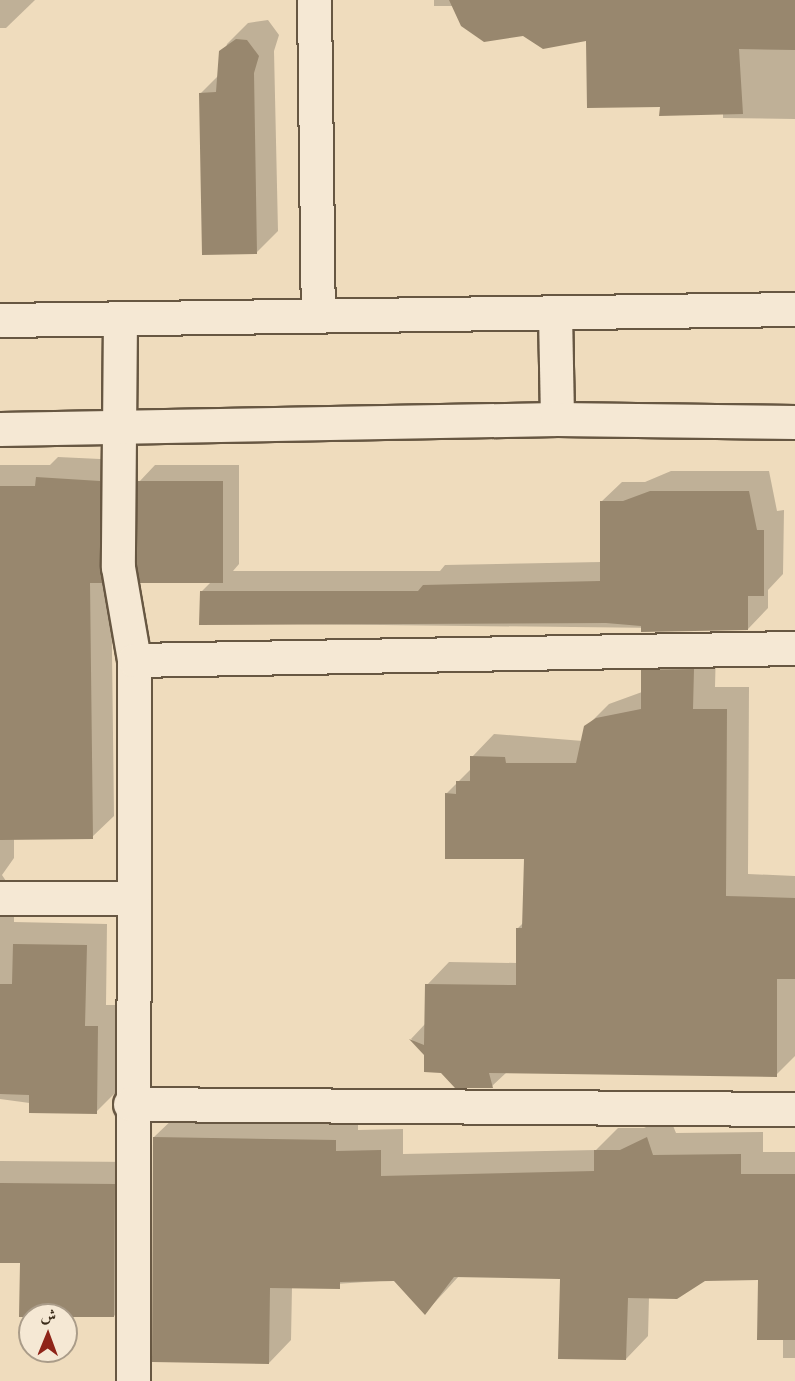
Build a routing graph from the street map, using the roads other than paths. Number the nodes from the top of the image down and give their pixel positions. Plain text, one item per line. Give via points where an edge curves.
1 (314, 0) edge
2 (795, 309) edge
3 (555, 313) junction
4 (318, 316) junction
5 (120, 318) junction
6 (0, 320) edge
7 (557, 419) junction
8 (795, 422) edge
9 (0, 429) edge
10 (120, 430) junction
11 (795, 648) edge
12 (134, 660) junction
13 (0, 898) edge
14 (132, 898) junction
15 (130, 1104) junction
16 (795, 1109) edge
17 (133, 1381) edge

1 - 4 street
2 - 3 street
3 - 4 street
3 - 7 street
4 - 5 street
5 - 6 street
5 - 10 street
7 - 8 street
7 - 10 street
9 - 10 street
10 - 12 street via 118,567
11 - 12 street
12 - 14 street
13 - 14 street
14 - 15 street
15 - 16 street
15 - 17 street

